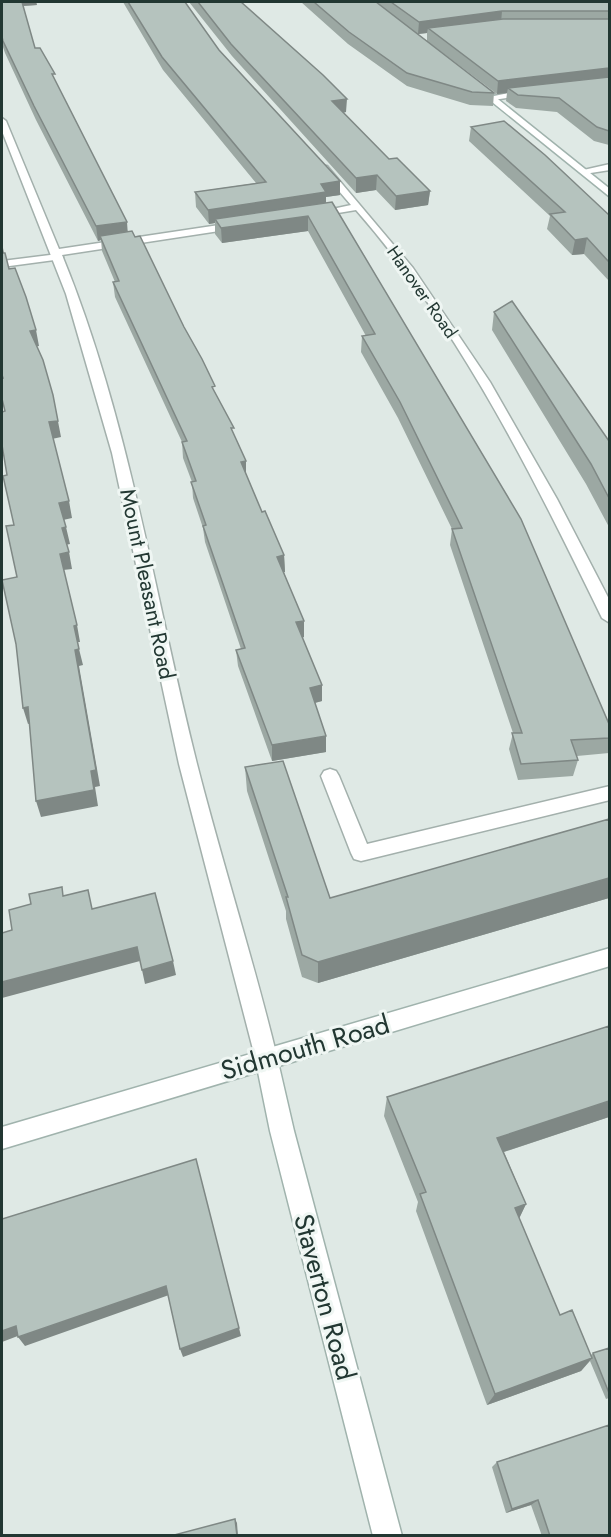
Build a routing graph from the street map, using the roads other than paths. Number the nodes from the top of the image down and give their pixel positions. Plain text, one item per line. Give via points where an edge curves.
1 (470, 80) edge
2 (534, 91) edge
3 (493, 97) junction
4 (2, 121) edge
5 (319, 162) edge
6 (609, 167) edge
7 (584, 171) junction
8 (609, 194) edge
9 (359, 207) junction
10 (302, 216) edge
11 (256, 222) edge
12 (57, 255) junction
13 (2, 264) edge
14 (609, 618) edge
15 (330, 776) dead end
16 (609, 792) edge
17 (609, 957) edge
18 (266, 1057) junction
19 (2, 1138) edge
20 (388, 1536) edge

1 - 3 street
2 - 3 street
3 - 7 street
4 - 12 street, Mount Pleasant Road
5 - 9 street, Hanover Road
6 - 7 street
7 - 8 street
9 - 10 street
9 - 14 street, Hanover Road via 435,308 494,399 570,536
11 - 12 street
12 - 13 street
12 - 18 street, Mount Pleasant Road via 119,453 188,764
15 - 16 street via 361,853
17 - 18 street, Sidmouth Road via 366,1031
18 - 19 street, Sidmouth Road
18 - 20 street, Staverton Road via 277,1113

